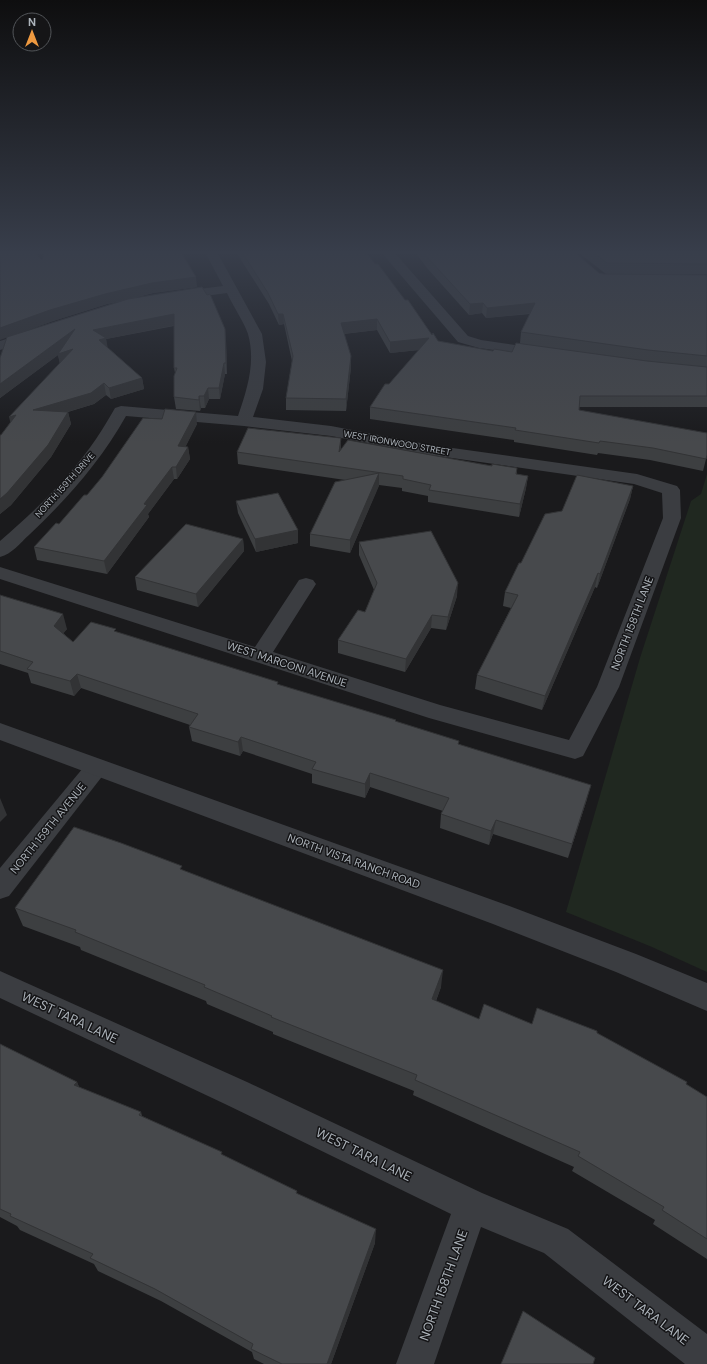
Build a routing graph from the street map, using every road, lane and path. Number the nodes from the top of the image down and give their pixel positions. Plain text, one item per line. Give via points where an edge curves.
1 (245, 316) edge
2 (441, 316) edge
3 (49, 329) edge
4 (0, 346) edge
5 (559, 355) edge
6 (121, 411) joint
7 (244, 421) junction
8 (671, 490) joint
9 (0, 551) edge
10 (0, 573) edge
11 (306, 584) dead end
12 (260, 654) junction
13 (0, 731) edge
14 (575, 750) joint
15 (96, 768) junction
16 (0, 888) edge
17 (0, 984) edge
18 (707, 997) edge
19 (471, 1206) junction
20 (707, 1357) edge
21 (415, 1364) edge

1 - 7 street via 255,334 259,362 255,389
2 - 5 street via 458,335 470,342
3 - 4 street
6 - 7 street, WEST IRONWOOD STREET
6 - 9 street, NORTH 159TH DRIVE via 103,442 76,475
7 - 8 street, WEST IRONWOOD STREET via 331,430 430,450 638,479
8 - 14 street, NORTH 158TH LANE via 672,518 608,687
10 - 12 street, WEST MARCONI AVENUE
11 - 12 street
12 - 14 street, WEST MARCONI AVENUE via 437,712
13 - 15 street, NORTH VISTA RANCH ROAD
15 - 16 street, NORTH 159TH AVENUE
15 - 18 street, NORTH VISTA RANCH ROAD via 552,933
17 - 19 street, WEST TARA LANE via 236,1093
19 - 20 street, WEST TARA LANE via 556,1241
19 - 21 street, NORTH 158TH LANE

